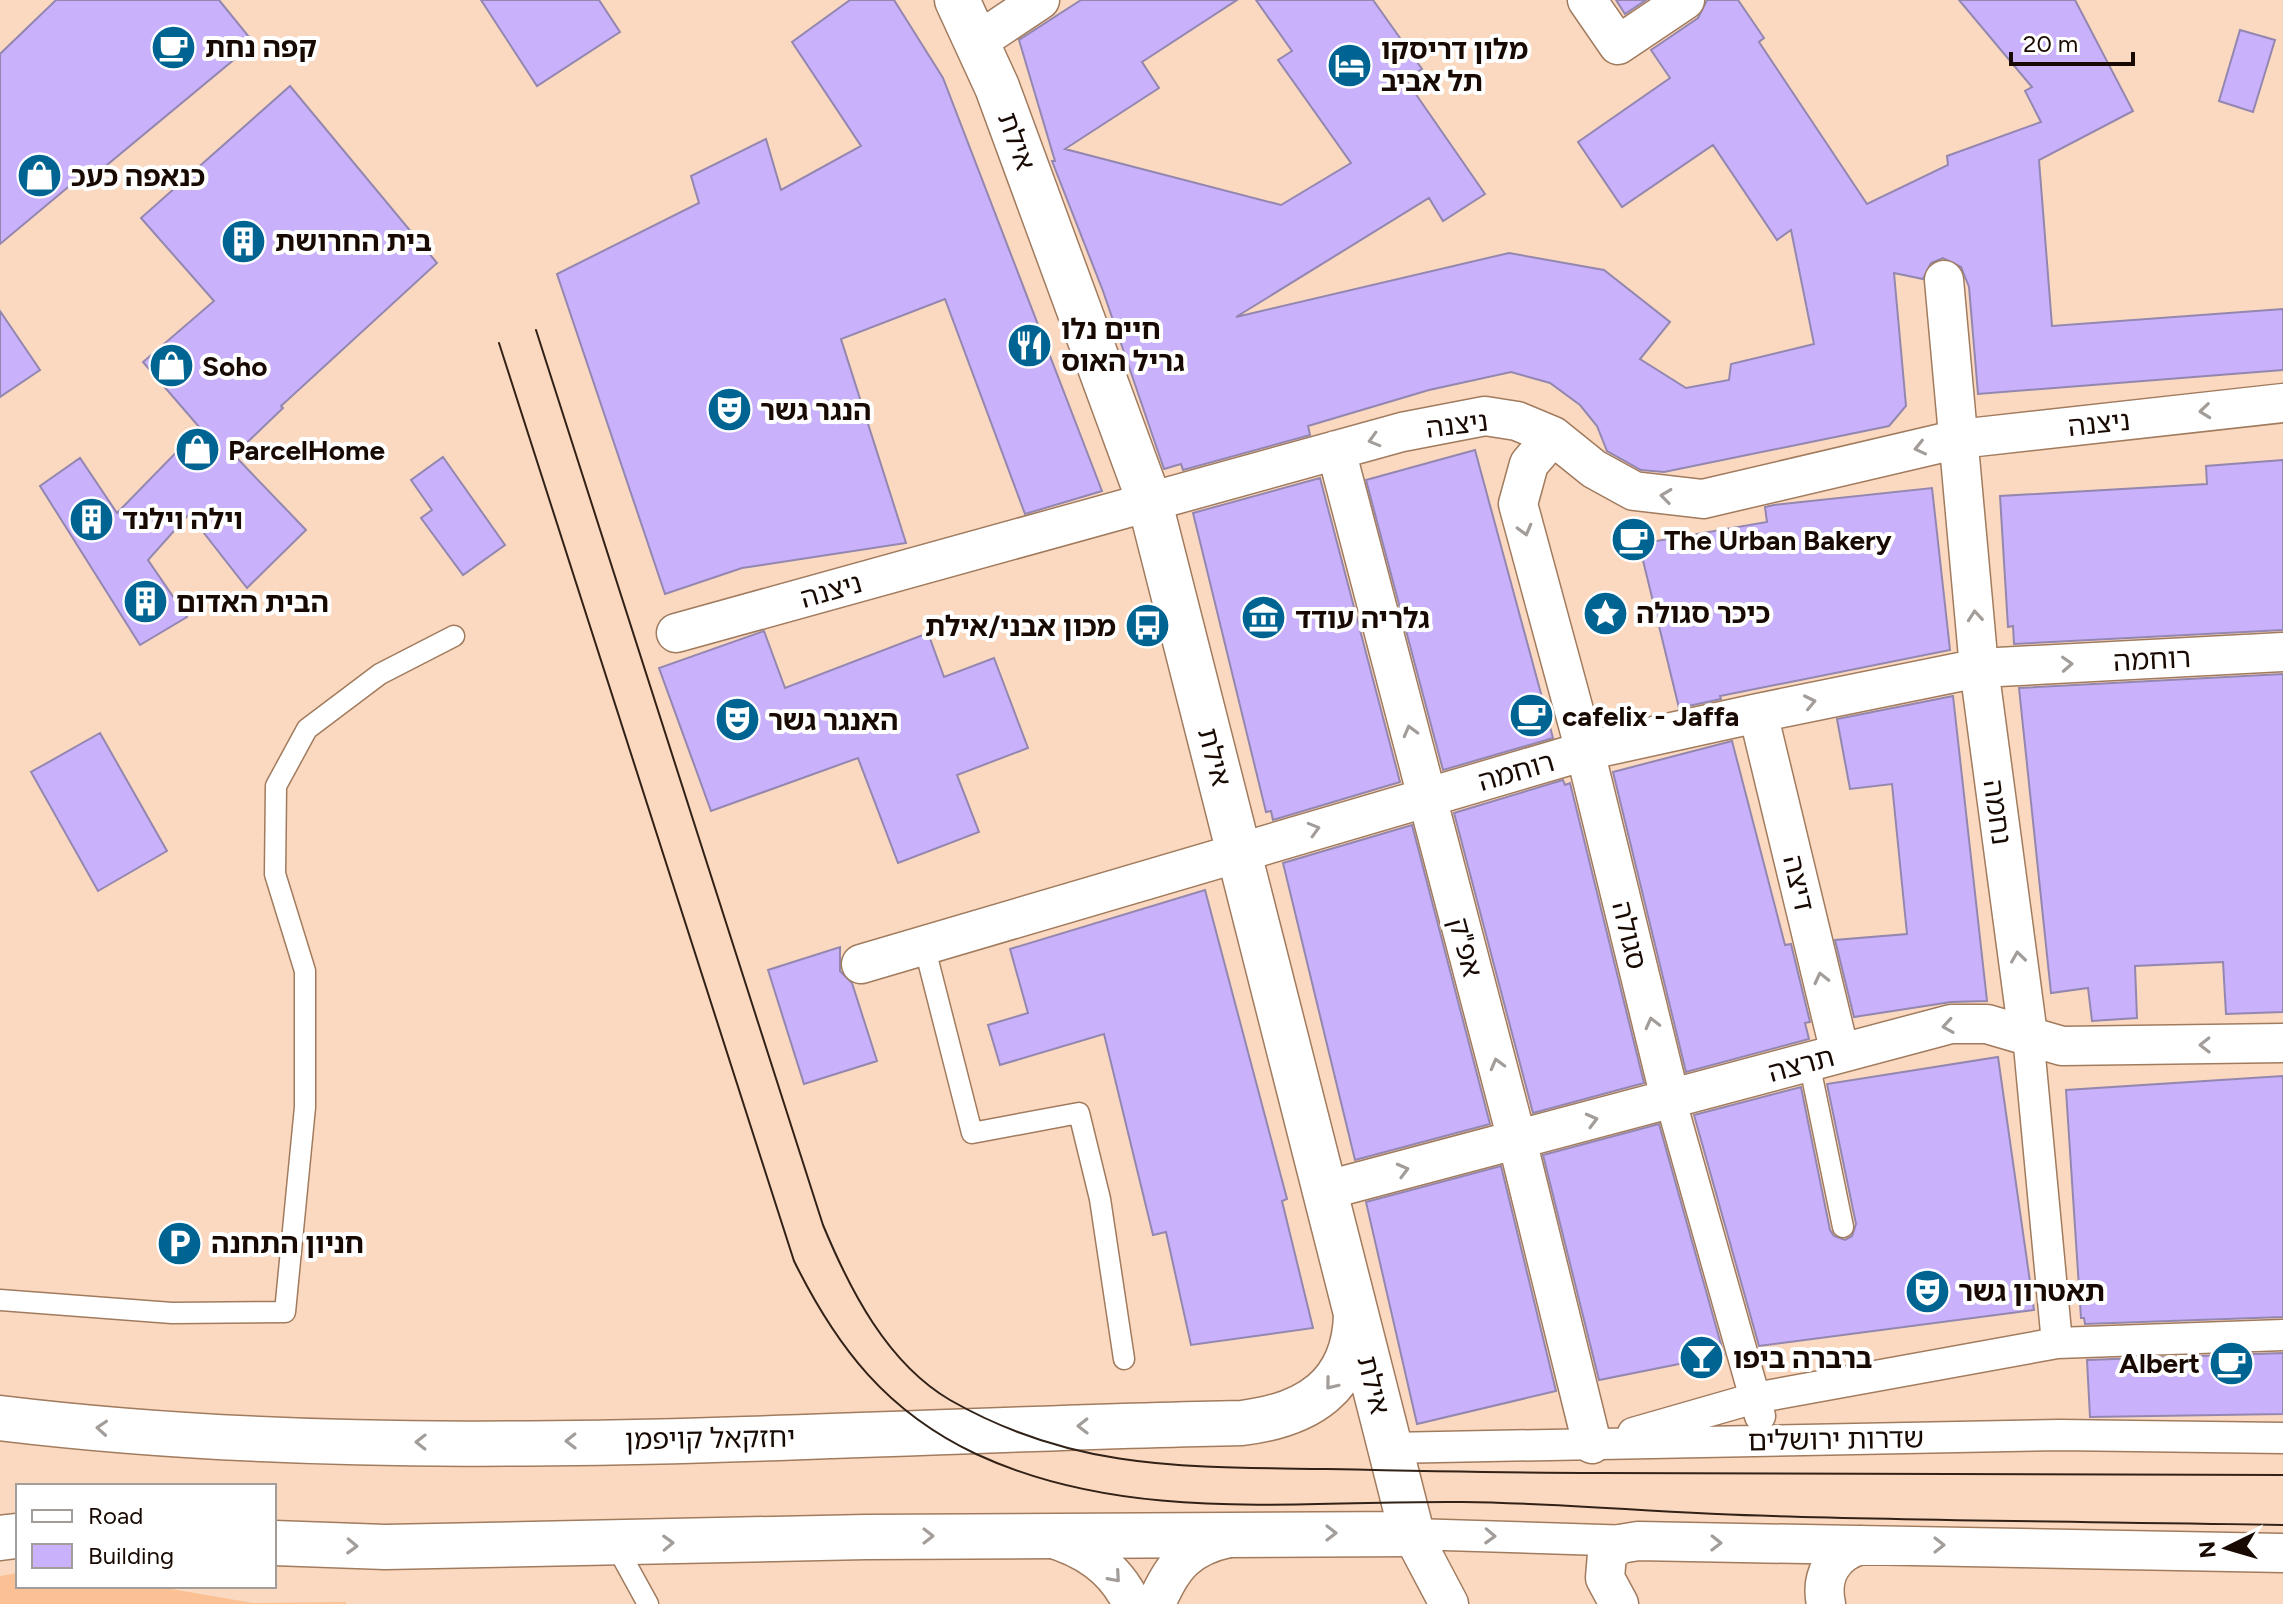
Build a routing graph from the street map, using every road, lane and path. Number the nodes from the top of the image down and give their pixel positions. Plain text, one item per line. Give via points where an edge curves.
1 (957, 0) edge
2 (1040, 0) edge
3 (1587, 0) edge
4 (1685, 0) edge
5 (977, 42) junction
6 (1944, 280) dead end
7 (2283, 403) edge
8 (1553, 436) junction
9 (1959, 439) junction
10 (1336, 450) junction
11 (1150, 503) junction
12 (676, 633) dead end
13 (454, 636) dead end
14 (2283, 652) edge
15 (1979, 668) junction
16 (1758, 713) junction
17 (1585, 751) junction
18 (1427, 796) junction
19 (1239, 850) junction
20 (924, 945) junction
21 (861, 964) dead end
22 (2028, 1035) junction
23 (2283, 1043) edge
24 (1824, 1058) junction
25 (1670, 1098) junction
26 (1517, 1140) junction
27 (1327, 1190) junction
28 (1843, 1227) dead end
29 (0, 1300) edge
30 (1356, 1312) junction
31 (2283, 1335) edge
32 (2057, 1343) junction
33 (1124, 1359) dead end
34 (1755, 1398) junction
35 (0, 1418) edge
36 (2283, 1438) edge
37 (1767, 1441) junction
38 (1592, 1444) junction
39 (1389, 1448) junction
40 (1253, 1533) junction
41 (1412, 1534) junction
42 (1040, 1536) junction
43 (1638, 1541) junction
44 (276, 1543) edge
45 (615, 1544) junction
46 (1861, 1545) junction
47 (2283, 1553) edge
48 (648, 1604) edge
49 (1132, 1604) edge
50 (1156, 1604) edge
51 (1449, 1604) edge
52 (1619, 1604) edge
53 (1826, 1604) edge

1 - 5 street, אילת
2 - 5 street
3 - 4 street via 1618,45
5 - 11 street, אילת
6 - 9 street, נחמה
7 -> 9 street, ניצנה
9 -> 8 street, ניצנה via 1703,499 1634,491 1594,469
8 -> 10 street, ניצנה via 1517,421 1485,416
8 -> 17 street, סגולה via 1529,464 1518,504
15 -> 9 street, נחמה
10 - 11 street, ניצנה
18 -> 10 street, אפ"ק
11 - 12 street, ניצנה
11 - 19 street, אילת
13 - 29 lane via 380,674 307,729 276,786 275,874 305,971 305,1107 285,1312 172,1313
15 -> 14 street, רוחמה
16 -> 15 street, רוחמה
22 -> 15 street, נחמה
16 - 17 street, רוחמה
24 -> 16 street, דיצה
17 - 18 street, רוחמה
25 -> 17 street, סגולה
19 -> 18 street, רוחמה
26 -> 18 street, אפ"ק
19 - 20 street, רוחמה
19 - 27 street, אילת
20 - 21 street, רוחמה
20 - 33 lane via 972,1133 1079,1113 1100,1199
23 -> 22 street, תרצה via 2112,1048 2062,1046
22 -> 24 street, תרצה via 1987,1024 1951,1024
22 - 32 street, נחמה
24 - 25 street, תרצה
24 - 28 lane
26 -> 25 street, תרצה
25 - 34 street, סגולה
27 -> 26 street, תרצה
26 - 38 street, אפ"ק
27 - 30 street, אילת
30 -> 35 street, יחזקאל קויפמן via 1348,1358 1325,1391 1290,1414 1242,1423 499,1443 179,1434
30 - 39 street, אילת
31 - 32 street
32 - 34 street
34 - 37 street, סגולה
34 - 38 street
36 - 37 street, שדרות ירושלים via 2060,1435
37 - 38 street, שדרות ירושלים
38 - 39 street, שדרות ירושלים
39 - 41 street, אילת
40 -> 41 street
40 - 42 street
40 - 50 street via 1184,1555
41 -> 43 street
41 - 51 street
45 -> 42 street
42 -> 49 street via 1096,1559 1123,1585
43 -> 46 street
43 - 52 street via 1620,1544 1607,1554 1605,1578
44 -> 45 street
45 - 48 lane
46 -> 47 street
46 - 53 street via 1847,1549 1831,1564

